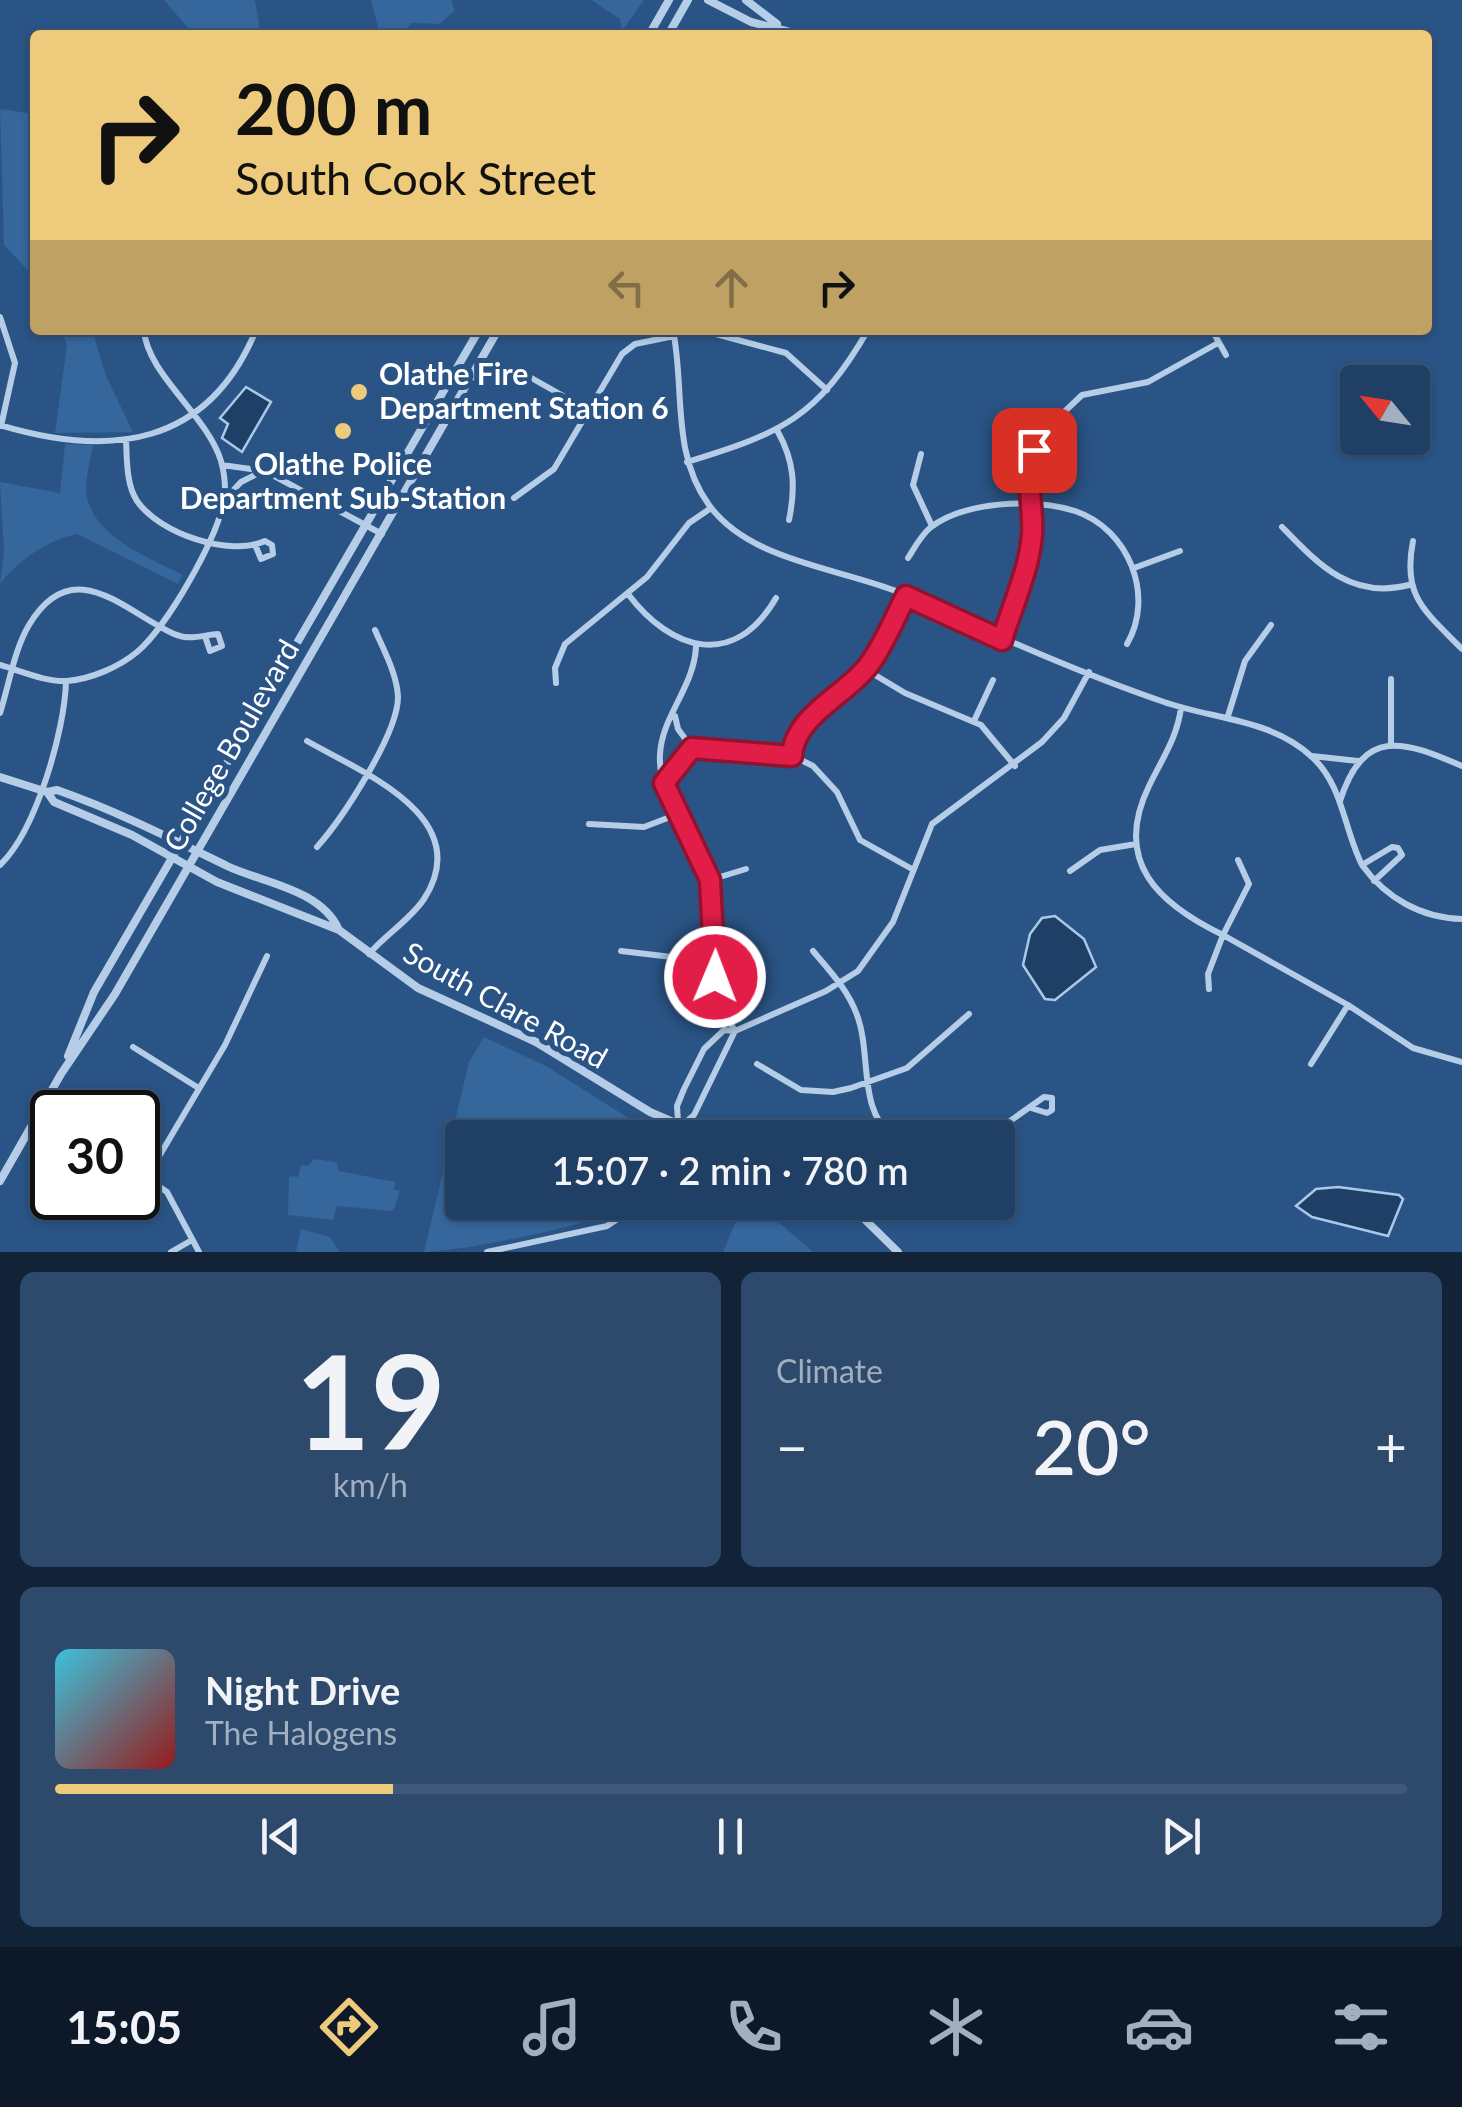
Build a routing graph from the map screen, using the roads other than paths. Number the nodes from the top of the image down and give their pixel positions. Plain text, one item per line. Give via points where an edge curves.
1 (669, 0) edge
2 (688, 0) edge
3 (708, 0) edge
4 (746, 0) edge
5 (781, 27) junction
6 (652, 30) edge
7 (671, 30) edge
8 (789, 30) edge
9 (0, 318) edge
10 (146, 335) edge
11 (253, 335) edge
12 (475, 335) edge
13 (495, 335) edge
14 (666, 335) edge
15 (673, 335) edge
16 (720, 335) edge
17 (865, 335) edge
18 (1214, 335) edge
19 (1218, 343) junction
20 (1226, 355) dead end
21 (518, 371) dead end
22 (828, 390) junction
23 (588, 410) junction
24 (195, 414) junction
25 (0, 425) edge
26 (778, 432) junction
27 (126, 439) junction
28 (921, 454) dead end
29 (687, 462) junction
30 (222, 465) junction
31 (265, 471) junction
32 (514, 498) dead end
33 (224, 500) junction
34 (1031, 505) junction
35 (711, 508) junction
36 (789, 520) dead end
37 (366, 525) junction
38 (932, 526) junction
39 (1282, 526) dead end
40 (382, 534) junction
41 (1413, 541) dead end
42 (207, 544) junction
43 (256, 547) dead end
44 (1180, 551) dead end
45 (908, 558) dead end
46 (1134, 568) junction
47 (1408, 585) junction
48 (628, 594) junction
49 (906, 596) junction
50 (776, 598) dead end
51 (160, 625) junction
52 (1271, 626) dead end
53 (375, 630) dead end
54 (206, 639) dead end
55 (1002, 640) junction
56 (1127, 644) dead end
57 (696, 647) junction
58 (1462, 649) edge
59 (0, 665) edge
60 (14, 668) junction
61 (866, 669) junction
62 (1089, 672) junction
63 (1390, 679) dead end
64 (993, 680) dead end
65 (66, 681) junction
66 (556, 683) dead end
67 (1181, 708) junction
68 (0, 714) edge
69 (675, 715) junction
70 (1228, 716) junction
71 (974, 721) junction
72 (307, 741) dead end
73 (1391, 742) junction
74 (692, 748) junction
75 (792, 756) junction
76 (1312, 756) junction
77 (1358, 761) junction
78 (1015, 766) junction
79 (1462, 766) edge
80 (364, 774) junction
81 (0, 777) edge
82 (664, 783) junction
83 (43, 791) junction
84 (1340, 801) junction
85 (678, 814) junction
86 (590, 824) dead end
87 (184, 843) junction
88 (1136, 844) junction
89 (317, 847) dead end
90 (197, 849) junction
91 (174, 859) junction
92 (1238, 860) dead end
93 (0, 864) edge
94 (188, 866) junction
95 (1362, 866) junction
96 (746, 869) dead end
97 (912, 869) junction
98 (1070, 871) dead end
99 (710, 880) junction
100 (1374, 881) junction
101 (1462, 919) edge
102 (339, 930) junction
103 (1223, 935) junction
104 (622, 951) dead end
105 (813, 951) dead end
106 (369, 954) junction
107 (267, 956) dead end
108 (714, 962) junction
109 (840, 982) junction
110 (1209, 989) dead end
111 (1348, 1006) junction
112 (969, 1014) dead end
113 (735, 1031) junction
114 (134, 1047) dead end
115 (1462, 1062) edge
116 (757, 1064) dead end
117 (1311, 1064) dead end
118 (61, 1074) junction
119 (870, 1081) junction
120 (197, 1087) junction
121 (1031, 1108) dead end
122 (668, 1120) edge
123 (678, 1120) edge
124 (687, 1120) edge
125 (881, 1120) edge
126 (1007, 1120) edge
127 (160, 1153) edge
128 (0, 1181) edge
129 (160, 1185) edge
130 (616, 1220) edge
131 (865, 1220) edge
132 (192, 1240) junction
133 (512, 1250) edge
134 (170, 1252) edge
135 (199, 1252) edge
136 (488, 1252) edge
137 (898, 1252) edge

1 - 6 street
2 - 7 street
3 - 5 street via 751,22
4 - 5 street
5 - 8 street
9 - 25 street via 15,363
10 - 24 street via 156,362
11 - 24 street via 225,386
12 - 37 street, College Boulevard
13 - 40 street, College Boulevard
14 - 23 street via 622,354
15 - 29 street
16 - 22 street via 786,353
17 - 22 street
18 - 19 street
19 - 20 street
19 - 34 street via 1148,382 1092,390 1071,403 1034,450
21 - 23 street
22 - 26 street
23 - 32 street via 545,480
24 - 27 street via 178,427
24 - 30 street
25 - 27 street via 65,438
26 - 29 street
26 - 36 street via 794,472
27 - 42 street via 138,502
28 - 38 street via 913,485
29 - 35 street
30 - 31 street
30 - 33 street
31 - 33 street via 240,482
31 - 37 street
33 - 42 street
34 - 38 street via 970,510
34 - 46 street via 1078,512 1099,524
34 - 55 street via 1028,559
35 - 48 street via 689,523
35 - 49 street via 764,548
37 - 40 street
37 - 87 street, College Boulevard
38 - 45 street
39 - 47 street via 1346,582
40 - 90 street, College Boulevard
41 - 47 street
42 - 43 street
42 - 51 street
44 - 46 street
46 - 56 street via 1139,603
47 - 58 street
48 - 57 street via 654,625
48 - 66 street via 566,644
49 - 55 street
49 - 61 street
50 - 57 street via 748,630
51 - 54 street
51 - 60 street via 110,595 80,588 37,613
51 - 65 street via 138,651 108,670
52 - 70 street via 1245,661
53 - 80 street via 398,703
55 - 62 street
57 - 69 street via 692,679
59 - 60 street
60 - 65 street
60 - 68 street
61 - 71 street
61 - 75 street via 808,722
62 - 67 street
62 - 78 street via 1064,718
63 - 73 street
64 - 71 street
65 - 83 street
67 - 70 street
67 - 88 street via 1173,743 1144,798
69 - 74 street
69 - 82 street via 660,746
70 - 76 street
71 - 78 street
72 - 80 street
73 - 77 street
73 - 79 street via 1430,749
74 - 75 street
74 - 82 street
75 - 97 street via 828,780 860,840
76 - 77 street
76 - 84 street
77 - 84 street
78 - 97 street via 944,810
80 - 89 street
80 - 106 street via 424,818 435,853 432,884 419,906
81 - 83 street
82 - 85 street
83 - 87 street, South Clare Road via 132,817
83 - 91 street, South Clare Road
83 - 93 street
84 - 95 street
85 - 86 street via 644,827
85 - 99 street
87 - 90 street, South Clare Road
87 - 91 street, College Boulevard
88 - 98 street via 1100,850
88 - 103 street via 1160,896
90 - 94 street, College Boulevard
90 - 102 street, South Clare Road via 296,891
91 - 94 street, South Clare Road
91 - 118 street, College Boulevard via 94,992
92 - 103 street via 1249,884
94 - 102 street, South Clare Road
94 - 118 street, College Boulevard
95 - 100 street
95 - 100 street via 1398,848 1397,863
96 - 99 street
97 - 109 street via 884,940
99 - 108 street
100 - 101 street via 1414,909
102 - 106 street, South Clare Road
103 - 110 street
103 - 111 street
104 - 108 street
105 - 109 street
106 - 122 street, South Clare Road via 418,988 536,1042
107 - 120 street via 226,1045
108 - 113 street via 716,996
109 - 113 street
109 - 119 street via 860,1024
111 - 115 street via 1413,1048
111 - 117 street
112 - 119 street via 914,1063
113 - 123 street via 714,1036 700,1055 677,1106
113 - 124 street
114 - 120 street
116 - 119 street via 801,1090 834,1092
118 - 128 street, College Boulevard
119 - 125 street via 872,1108
120 - 127 street
121 - 126 street
129 - 132 street
130 - 133 street
131 - 137 street
132 - 134 street
132 - 135 street
133 - 136 street

